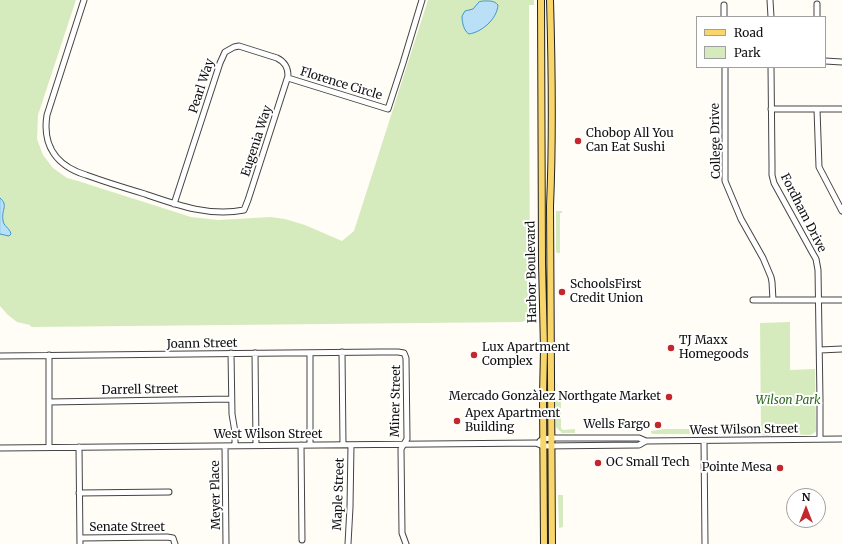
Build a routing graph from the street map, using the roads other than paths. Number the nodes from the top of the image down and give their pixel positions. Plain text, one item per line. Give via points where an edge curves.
1 (84, 0) edge
2 (422, 0) edge
3 (541, 0) edge
4 (550, 0) edge
5 (770, 0) edge
6 (816, 4) dead end
7 (724, 5) dead end
8 (724, 16) edge
9 (771, 16) edge
10 (817, 16) edge
11 (826, 61) edge
12 (842, 62) edge
13 (725, 68) edge
14 (771, 68) edge
15 (288, 78) junction
16 (771, 109) junction
17 (817, 109) junction
18 (842, 109) edge
19 (174, 204) junction
20 (842, 210) edge
21 (753, 300) dead end
22 (773, 300) junction
23 (819, 300) junction
24 (842, 300) edge
25 (842, 349) edge
26 (820, 350) junction
27 (342, 352) junction
28 (255, 353) junction
29 (310, 353) junction
30 (404, 353) joint
31 (231, 354) junction
32 (49, 355) junction
33 (0, 356) edge
34 (231, 399) junction
35 (49, 402) junction
36 (551, 438) junction
37 (543, 439) junction
38 (842, 439) edge
39 (820, 440) junction
40 (646, 441) junction
41 (704, 441) junction
42 (536, 443) junction
43 (351, 444) junction
44 (404, 444) junction
45 (256, 445) junction
46 (301, 445) junction
47 (310, 445) junction
48 (343, 445) junction
49 (225, 446) junction
50 (235, 446) junction
51 (543, 446) junction
52 (551, 446) junction
53 (49, 447) junction
54 (79, 447) junction
55 (0, 448) edge
56 (79, 492) junction
57 (169, 492) dead end
58 (80, 538) junction
59 (302, 540) dead end
60 (174, 541) edge
61 (80, 544) edge
62 (226, 544) edge
63 (348, 544) edge
64 (406, 544) edge
65 (544, 544) edge
66 (552, 544) edge
67 (704, 544) edge

1 - 19 street via 47,115 45,123 48,143 58,159 70,169
2 - 15 street, Florence Circle via 388,109
3 - 37 main road, Harbor Boulevard
4 - 36 main road, Harbor Boulevard
5 - 9 street
6 - 10 street
7 - 8 street
11 - 12 street
13 - 22 street, College Drive via 725,181 741,220 771,277
14 - 16 street, Fordham Drive
15 - 19 street, Eugenia Way via 244,210 214,212
15 - 19 street, Pearl Way via 288,68 277,58 239,46 225,52
16 - 17 street
16 - 23 street, Fordham Drive via 773,179 816,259
17 - 18 street
17 - 20 street via 819,167
21 - 22 street
22 - 23 street
23 - 24 street
23 - 26 street, Fordham Drive
25 - 26 street
26 - 39 street, Fordham Drive
27 - 29 street, Joann Street
27 - 30 street, Joann Street
27 - 48 street, Maple Street
28 - 29 street, Joann Street
28 - 31 street, Joann Street
28 - 45 street
29 - 47 street
30 - 44 street, Miner Street via 407,439
31 - 32 street, Joann Street
31 - 34 street
32 - 33 street, Joann Street
32 - 35 street
34 - 35 street, Darrell Street
34 - 50 street
35 - 53 street
36 - 37 street, West Wilson Street
36 - 40 street, West Wilson Street via 639,438
36 - 52 main road, Harbor Boulevard
37 - 42 street, West Wilson Street
37 - 51 main road, Harbor Boulevard
38 - 39 street, West Wilson Street
39 - 41 street, West Wilson Street
40 - 41 street, West Wilson Street
40 - 52 street, West Wilson Street via 639,445
41 - 67 street
42 - 44 street, West Wilson Street
42 - 51 street, West Wilson Street
43 - 44 street, West Wilson Street
43 - 48 street, West Wilson Street
43 - 63 street, Maple Street
44 - 64 street, Miner Street via 401,449 402,533
45 - 46 street, West Wilson Street
45 - 50 street, West Wilson Street
46 - 47 street, West Wilson Street
46 - 59 street
47 - 48 street, West Wilson Street
49 - 50 street, West Wilson Street
49 - 54 street, West Wilson Street
49 - 62 street, Meyer Place
51 - 52 street, West Wilson Street
51 - 65 main road, Harbor Boulevard
52 - 66 main road, Harbor Boulevard
53 - 54 street, West Wilson Street
53 - 55 street, West Wilson Street via 41,450
54 - 56 street
56 - 57 street
56 - 58 street
58 - 60 street, Senate Street via 167,537
58 - 61 street

